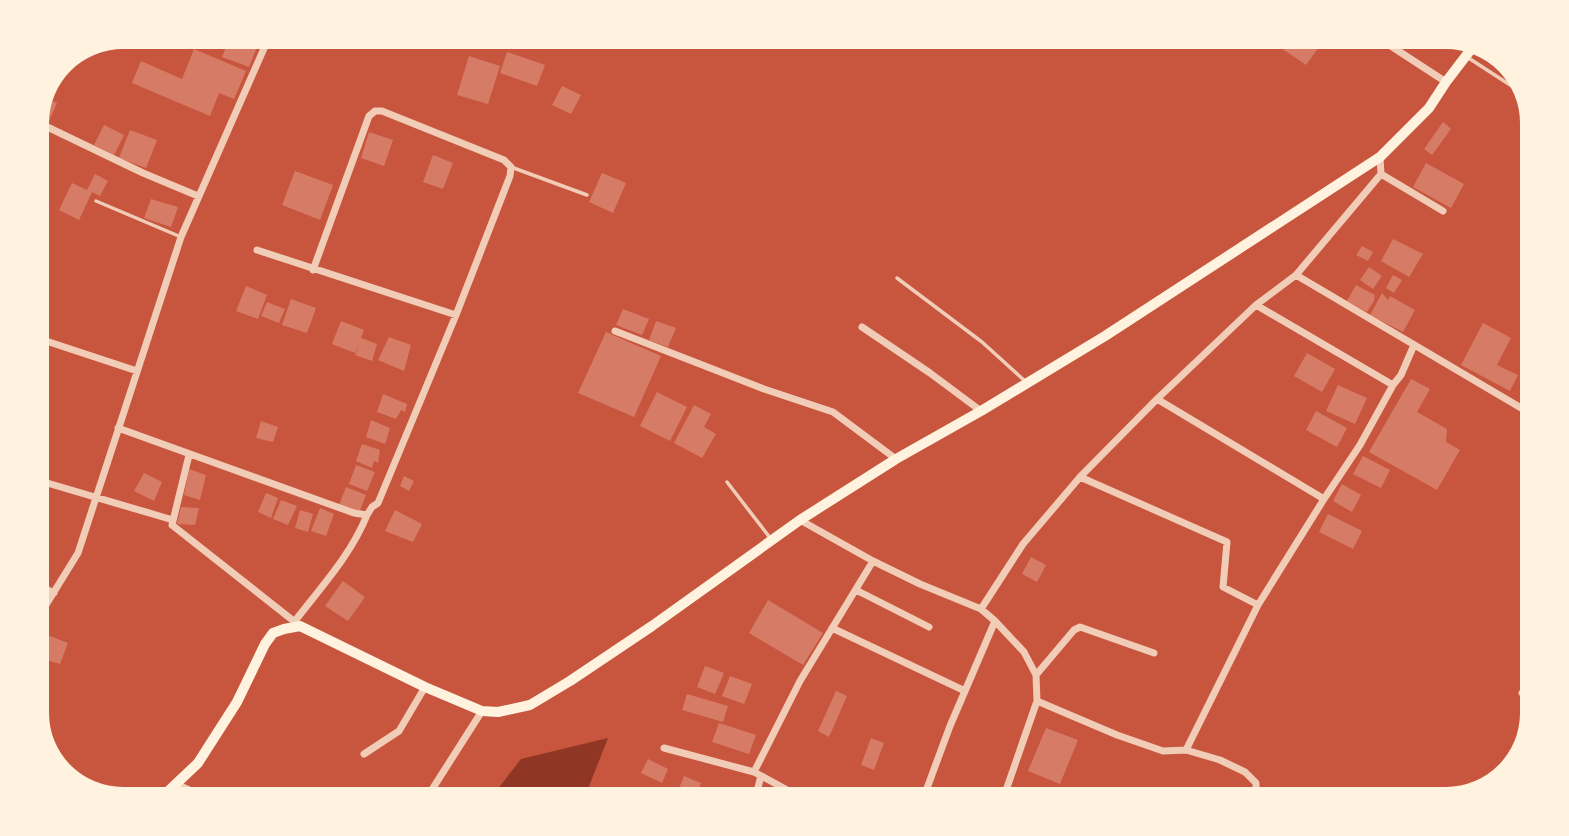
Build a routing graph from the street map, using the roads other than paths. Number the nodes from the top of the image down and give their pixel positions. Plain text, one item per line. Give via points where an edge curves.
1 (264, 49) edge
2 (1397, 49) edge
3 (1468, 53) edge
4 (1465, 57) junction
5 (1446, 82) junction
6 (1509, 85) edge
7 (49, 128) edge
8 (1380, 157) junction
9 (511, 167) junction
10 (1381, 174) junction
11 (587, 195) dead end
12 (198, 196) junction
13 (96, 201) dead end
14 (1443, 211) dead end
15 (181, 237) junction
16 (257, 250) dead end
17 (313, 270) junction
18 (1296, 275) junction
19 (897, 278) dead end
20 (1256, 305) junction
21 (456, 315) junction
22 (862, 327) dead end
23 (615, 331) dead end
24 (49, 342) edge
25 (1414, 345) junction
26 (136, 371) junction
27 (1028, 383) junction
28 (1393, 385) junction
29 (1157, 399) junction
30 (1520, 407) edge
31 (981, 411) junction
32 (118, 428) junction
33 (189, 455) junction
34 (896, 459) junction
35 (1080, 477) junction
36 (727, 482) dead end
37 (49, 483) edge
38 (96, 497) junction
39 (1324, 499) junction
40 (367, 515) junction
41 (173, 520) junction
42 (800, 520) junction
43 (772, 540) junction
44 (873, 561) junction
45 (856, 590) junction
46 (49, 591) edge
47 (54, 593) junction
48 (49, 601) edge
49 (1258, 605) junction
50 (981, 610) junction
51 (995, 621) junction
52 (297, 624) junction
53 (929, 627) dead end
54 (832, 628) junction
55 (1154, 653) dead end
56 (1036, 675) junction
57 (425, 687) junction
58 (965, 691) junction
59 (1037, 701) junction
60 (482, 711) junction
61 (664, 748) dead end
62 (1186, 750) junction
63 (364, 754) dead end
64 (757, 774) junction
65 (176, 783) junction
66 (172, 787) edge
67 (184, 787) edge
68 (434, 787) edge
69 (756, 787) edge
70 (781, 787) edge
71 (927, 787) edge
72 (1007, 787) edge
73 (1256, 787) edge

1 - 12 street
2 - 5 street
3 - 4 main road
4 - 5 main road
4 - 6 lane
5 - 8 main road via 1429,108
7 - 12 street
8 - 10 street
8 - 27 main road
9 - 11 lane
9 - 17 street via 504,160 375,111 369,116
9 - 21 street
10 - 14 street
10 - 18 street
12 - 15 street
13 - 15 lane
15 - 26 street
16 - 17 street
17 - 21 street
18 - 20 street
18 - 25 street
19 - 27 lane
20 - 28 street
20 - 29 street
21 - 40 street via 378,502
22 - 31 street
23 - 34 street via 833,412
24 - 26 street
25 - 28 street
25 - 30 street
26 - 32 street
27 - 31 main road
28 - 39 street
29 - 35 street
29 - 39 street
31 - 34 main road
32 - 33 street
32 - 38 street
33 - 40 street
33 - 41 street
34 - 42 main road
35 - 49 street via 1227,542 1223,587
35 - 50 street via 1023,544
36 - 43 lane
37 - 38 street
38 - 41 street
38 - 47 street via 78,554
39 - 49 street
40 - 52 street via 346,555
41 - 52 street via 172,525
42 - 43 main road
42 - 44 street
43 - 60 main road via 530,705
44 - 45 street
44 - 50 street
45 - 53 street
45 - 54 street
46 - 47 street
47 - 48 street
49 - 62 street
50 - 51 street
51 - 56 street via 1024,652
51 - 58 street
52 - 57 main road
52 - 65 main road via 273,633 198,763
54 - 58 street
54 - 64 street via 800,681
55 - 56 street via 1080,627
56 - 59 street
57 - 60 main road
57 - 63 street via 399,731
58 - 71 street
59 - 62 street via 1163,751
59 - 72 street
60 - 68 street
61 - 64 street
62 - 73 street via 1245,772
64 - 69 street
64 - 70 street
65 - 66 main road
65 - 67 street

